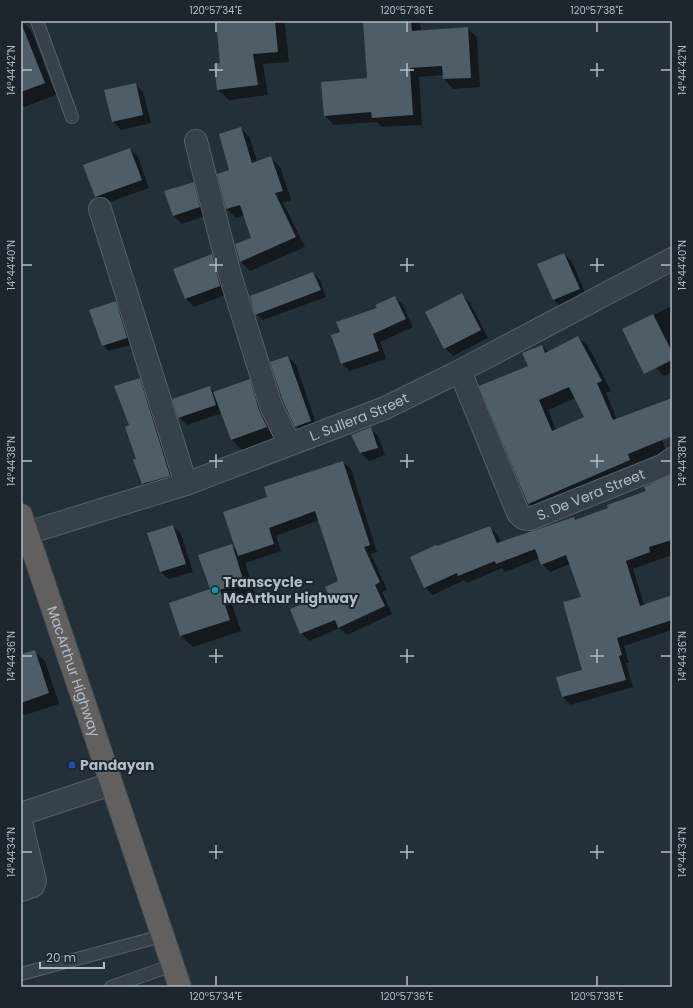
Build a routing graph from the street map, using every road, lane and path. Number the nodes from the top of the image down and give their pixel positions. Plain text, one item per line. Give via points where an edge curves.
1 (37, 21) edge
2 (72, 117) dead end
3 (196, 141) dead end
4 (100, 209) dead end
5 (672, 259) edge
6 (460, 371) junction
7 (289, 443) junction
8 (672, 459) edge
9 (186, 484) junction
10 (24, 524) edge
11 (111, 784) junction
12 (21, 814) edge
13 (21, 822) edge
14 (21, 890) edge
15 (162, 936) junction
16 (173, 966) junction
17 (21, 974) edge
18 (111, 987) edge
19 (180, 987) edge

1 - 2 lane
3 - 7 street via 230,275 271,406
4 - 9 street
5 - 6 street, L. Sullera Street
6 - 7 street, L. Sullera Street via 385,408
6 - 8 street, S. De Vera Street via 518,513 523,518 530,519 662,466
7 - 9 street, L. Sullera Street
9 - 10 street, L. Sullera Street
10 - 11 highway, MacArthur Highway
11 - 12 street
11 - 15 highway, MacArthur Highway
13 - 14 street via 35,881 33,886
15 - 16 highway, MacArthur Highway
15 - 17 lane
16 - 18 lane
16 - 19 highway, MacArthur Highway

